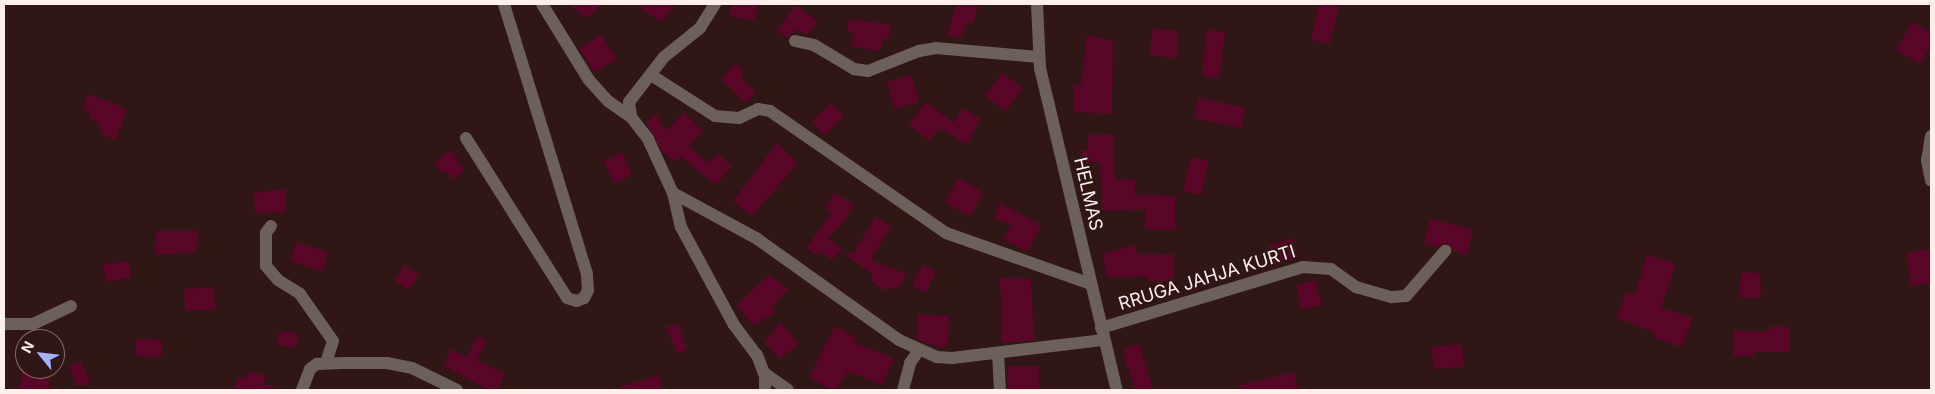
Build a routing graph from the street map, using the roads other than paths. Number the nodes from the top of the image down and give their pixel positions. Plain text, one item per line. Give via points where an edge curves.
1 (504, 4) edge
2 (542, 4) edge
3 (715, 4) edge
4 (1037, 4) edge
5 (795, 41) dead end
6 (1039, 57) junction
7 (651, 75) junction
8 (631, 117) junction
9 (1931, 136) edge
10 (466, 138) dead end
11 (1931, 181) edge
12 (673, 193) junction
13 (271, 226) dead end
14 (1445, 251) dead end
15 (1091, 284) junction
16 (71, 306) dead end
17 (4, 324) edge
18 (1103, 334) junction
19 (919, 350) junction
20 (998, 353) junction
21 (326, 363) junction
22 (764, 373) junction
23 (302, 390) edge
24 (457, 390) edge
25 (765, 390) edge
26 (788, 390) edge
27 (903, 390) edge
28 (1000, 390) edge
29 (1117, 390) edge

1 - 10 street via 587,274 588,290 584,298 576,301 567,298
2 - 8 street via 589,80 608,101
3 - 7 street via 700,28 664,57
4 - 6 street, HELMAS
5 - 6 street via 814,44 854,68 868,70 936,48
6 - 15 street, HELMAS
7 - 8 street via 636,89 629,102
7 - 15 street via 715,116 739,118 758,109 770,111 946,233
8 - 12 street via 648,139
9 - 11 street via 1927,160
12 - 19 street via 756,238 868,320
12 - 22 street via 681,227 698,261
13 - 21 street via 266,233 266,266 278,280 300,294 333,341
14 - 18 street, RRUGA JAHJA KURTI via 1406,296 1392,297 1356,287 1331,269 1316,265
15 - 18 street, HELMAS
16 - 17 street via 33,324
18 - 20 street
18 - 29 street, HELMAS
19 - 20 street via 952,358
19 - 27 street via 910,363
20 - 28 street
21 - 23 street via 310,369
21 - 24 street via 387,363 412,368
22 - 25 street
22 - 26 street

